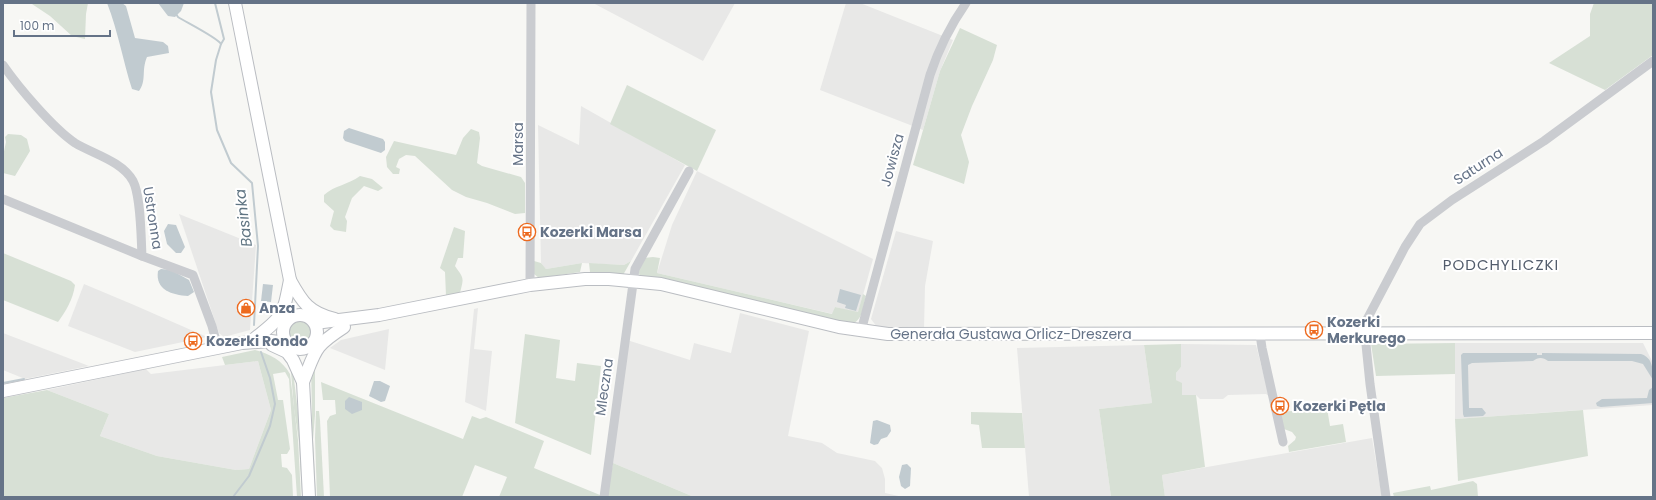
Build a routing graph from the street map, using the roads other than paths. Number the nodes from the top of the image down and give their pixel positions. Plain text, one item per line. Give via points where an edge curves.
1 (235, 3) edge
2 (531, 3) edge
3 (966, 3) edge
4 (1653, 61) edge
5 (3, 65) edge
6 (689, 171) dead end
7 (3, 199) edge
8 (142, 256) junction
9 (632, 280) junction
10 (291, 284) junction
11 (530, 285) junction
12 (305, 316) junction
13 (343, 324) junction
14 (285, 326) junction
15 (316, 329) junction
16 (861, 331) junction
17 (1653, 333) edge
18 (1260, 334) junction
19 (1364, 334) junction
20 (254, 341) junction
21 (289, 345) junction
22 (218, 348) junction
23 (309, 348) junction
24 (303, 376) junction
25 (3, 391) edge
26 (1283, 442) dead end
27 (309, 497) edge
28 (604, 497) edge
29 (1386, 497) edge

1 - 10 main road
2 - 11 street, Marsa
3 - 16 street, Jowisza via 939,47 930,74
4 - 19 street, Saturna via 1544,141 1452,200 1420,224 1364,325
5 - 8 street, Ustronna via 54,125 75,142 123,170 132,181
6 - 9 street, Mleczna via 635,269
7 - 8 street
8 - 22 street, Ustronna via 193,275
9 - 11 main road, Generała Gustawa Orlicz-Dreszera via 585,279
9 - 16 main road, Generała Gustawa Orlicz-Dreszera via 684,289
9 - 28 street, Mleczna
10 - 12 main road
10 - 13 main road via 314,312
10 - 14 main road via 290,315
10 - 20 main road via 278,320
11 - 13 main road, Generała Gustawa Orlicz-Dreszera via 379,315 359,324
12 - 14 main road via 296,316
12 - 15 main road
13 - 15 main road, Generała Gustawa Orlicz-Dreszera
13 - 24 main road via 318,346
14 - 20 main road
14 - 21 main road
15 - 23 main road via 316,340
16 - 18 main road, Generała Gustawa Orlicz-Dreszera via 929,335
17 - 19 main road, Generała Gustawa Orlicz-Dreszera
18 - 19 main road, Generała Gustawa Orlicz-Dreszera
18 - 26 street
19 - 29 street
20 - 21 main road
20 - 22 main road
20 - 24 main road via 283,349
21 - 23 main road via 300,350
21 - 24 main road via 296,352
22 - 25 main road
23 - 24 main road
24 - 27 main road

